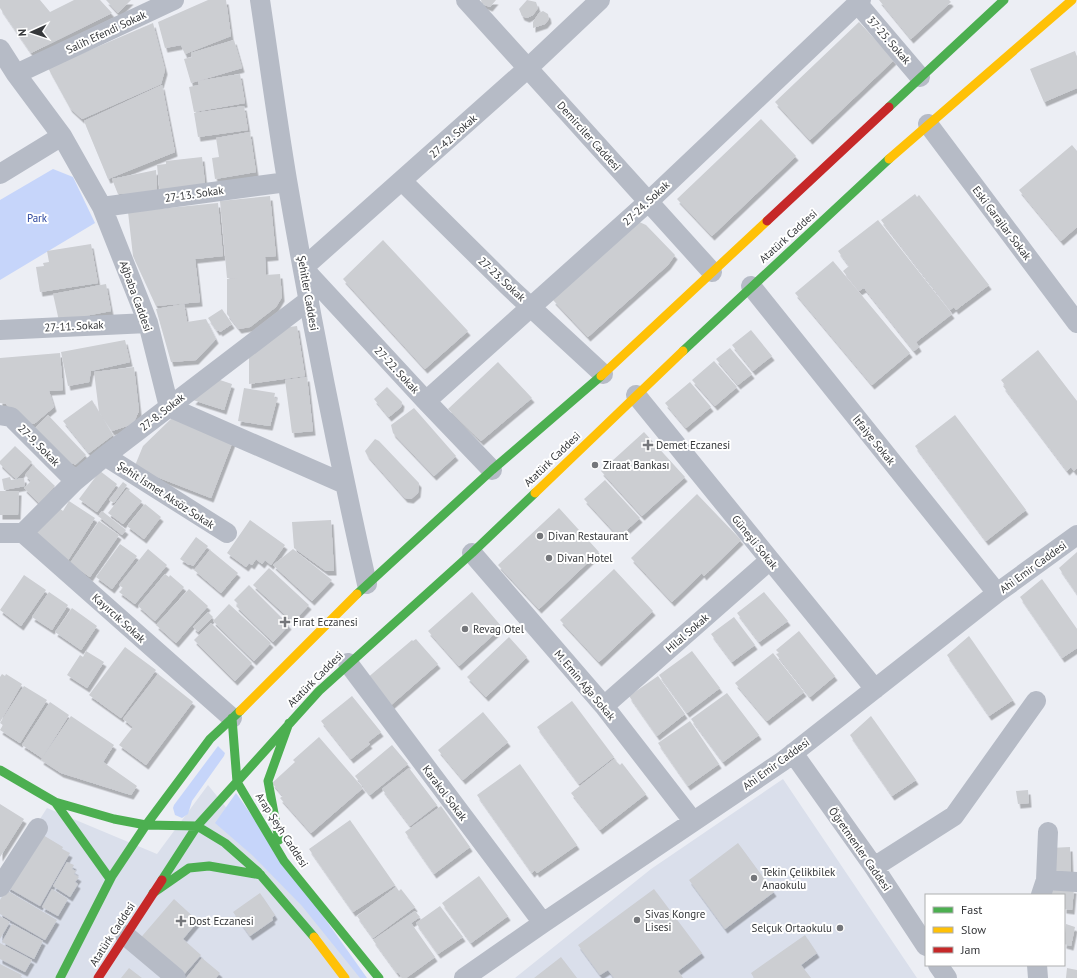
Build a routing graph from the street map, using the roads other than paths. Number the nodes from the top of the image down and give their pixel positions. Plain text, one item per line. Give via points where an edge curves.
1 (174, 0) edge
2 (260, 0) edge
3 (466, 0) edge
4 (600, 0) edge
5 (1004, 0) edge
6 (1072, 0) edge
7 (859, 2) edge
8 (0, 50) edge
9 (528, 68) junction
10 (16, 74) junction
11 (920, 77) junction
12 (928, 124) junction
13 (62, 136) junction
14 (0, 174) edge
15 (402, 181) junction
16 (287, 182) junction
17 (648, 202) junction
18 (102, 207) junction
19 (303, 268) junction
20 (712, 272) junction
21 (751, 286) junction
22 (309, 300) junction
23 (532, 307) junction
24 (148, 322) junction
25 (1077, 323) edge
26 (0, 330) edge
27 (603, 374) junction
28 (636, 394) junction
29 (426, 401) junction
30 (169, 407) junction
31 (0, 415) edge
32 (105, 456) junction
33 (492, 470) junction
34 (75, 481) junction
35 (345, 484) junction
36 (0, 533) edge
37 (23, 533) junction
38 (227, 533) dead end
39 (1077, 535) edge
40 (472, 553) junction
41 (770, 560) junction
42 (366, 584) junction
43 (997, 593) junction
44 (348, 663) junction
45 (875, 689) junction
46 (1036, 701) dead end
47 (604, 706) junction
48 (232, 718) junction
49 (290, 722) junction
50 (793, 753) junction
51 (0, 770) edge
52 (237, 782) junction
53 (55, 802) junction
54 (693, 821) junction
55 (146, 825) junction
56 (197, 826) junction
57 (38, 828) dead end
58 (1048, 832) dead end
59 (284, 860) junction
60 (874, 867) junction
61 (261, 875) junction
62 (110, 879) junction
63 (1077, 882) edge
64 (0, 887) edge
65 (1043, 887) edge
66 (152, 894) junction
67 (543, 922) junction
68 (125, 935) junction
69 (925, 944) edge
70 (939, 966) edge
71 (1037, 966) edge
72 (60, 978) edge
73 (98, 978) edge
74 (176, 978) edge
75 (345, 978) edge
76 (379, 978) edge
77 (464, 978) edge
78 (947, 978) edge
79 (1038, 978) edge

1 - 10 street, Salih Efendi Sokak
2 - 16 street, Şehitler Caddesi
3 - 9 street, Demirciler Caddesi
4 - 9 street, 27-42. Sokak
5 - 11 main road, Atatürk Caddesi
6 - 12 main road, Atatürk Caddesi
7 - 11 street, 37-25. Sokak
7 - 17 street, 27-24. Sokak
8 - 10 street, Ağbaba Caddesi
9 - 15 street, 27-42. Sokak
9 - 17 street, Demirciler Caddesi
10 - 13 street, Ağbaba Caddesi
11 - 20 main road, Atatürk Caddesi
12 - 21 main road, Atatürk Caddesi
12 - 25 street, Eski Garajlar Sokak
13 - 14 street
13 - 18 street, Ağbaba Caddesi
15 - 19 street, 27-42. Sokak
15 - 23 street, 27-23. Sokak
16 - 18 street, 27-13. Sokak
16 - 19 street, Şehitler Caddesi
17 - 20 street, Demirciler Caddesi
17 - 23 street, 27-24. Sokak
18 - 24 street, Ağbaba Caddesi
19 - 22 street, Şehitler Caddesi
19 - 29 street, 27-22. Sokak
20 - 27 main road, Atatürk Caddesi
21 - 28 main road, Atatürk Caddesi
21 - 43 street, İtfaiye Sokak
22 - 30 street, 27-8. Sokak
22 - 35 street, Şehitler Caddesi
23 - 27 street, 27-23. Sokak
23 - 29 street, 27-24. Sokak
24 - 26 street, 27-11. Sokak
24 - 30 street, Ağbaba Caddesi
27 - 33 main road, Atatürk Caddesi
28 - 40 main road, Atatürk Caddesi
28 - 41 street, Güneşli Sokak
29 - 33 street, 27-22. Sokak
30 - 32 street, 27-8. Sokak
30 - 35 street
31 - 34 street, 27-9. Sokak via 11,417
32 - 34 street, 27-8. Sokak
32 - 38 street, Şehit İsmet Aksöz Sokak
33 - 42 main road, Atatürk Caddesi
34 - 37 street, 27-8. Sokak
35 - 42 street, Şehitler Caddesi
36 - 37 street
37 - 48 street, Kayırcık Sokak
39 - 43 street, Ahi Emir Caddesi
40 - 44 main road, Atatürk Caddesi
40 - 47 street, M. Emin Ağa Sokak
41 - 45 street, Güneşli Sokak
41 - 47 street, Hilal Sokak
42 - 48 main road, Atatürk Caddesi via 259,694
43 - 45 street, Ahi Emir Caddesi
44 - 49 main road, Atatürk Caddesi
44 - 67 street, Karakol Sokak
45 - 50 street, Ahi Emir Caddesi
46 - 60 street via 954,816
47 - 54 street, M. Emin Ağa Sokak
48 - 52 main road, Arap Şeyh Caddesi
48 - 55 main road, Atatürk Caddesi via 210,739
49 - 52 main road, Atatürk Caddesi
49 - 59 main road via 268,781
50 - 54 street, Ahi Emir Caddesi
50 - 60 street, Öğretmenler Caddesi
51 - 53 main road
52 - 56 main road, Atatürk Caddesi
52 - 59 main road, Arap Şeyh Caddesi
53 - 55 main road via 114,819
53 - 62 main road
54 - 67 street, Ahi Emir Caddesi
55 - 56 main road
55 - 62 main road, Atatürk Caddesi
56 - 61 main road via 225,843
56 - 66 main road, Atatürk Caddesi
57 - 64 street
58 - 65 street
59 - 76 main road, Arap Şeyh Caddesi
60 - 69 street, Öğretmenler Caddesi
61 - 66 main road via 209,866 189,868
61 - 75 main road
62 - 72 main road, Atatürk Caddesi
63 - 65 street
66 - 68 main road, Atatürk Caddesi
67 - 77 street, Ahi Emir Caddesi
68 - 73 main road, Atatürk Caddesi
68 - 74 street
70 - 78 street
71 - 79 street

